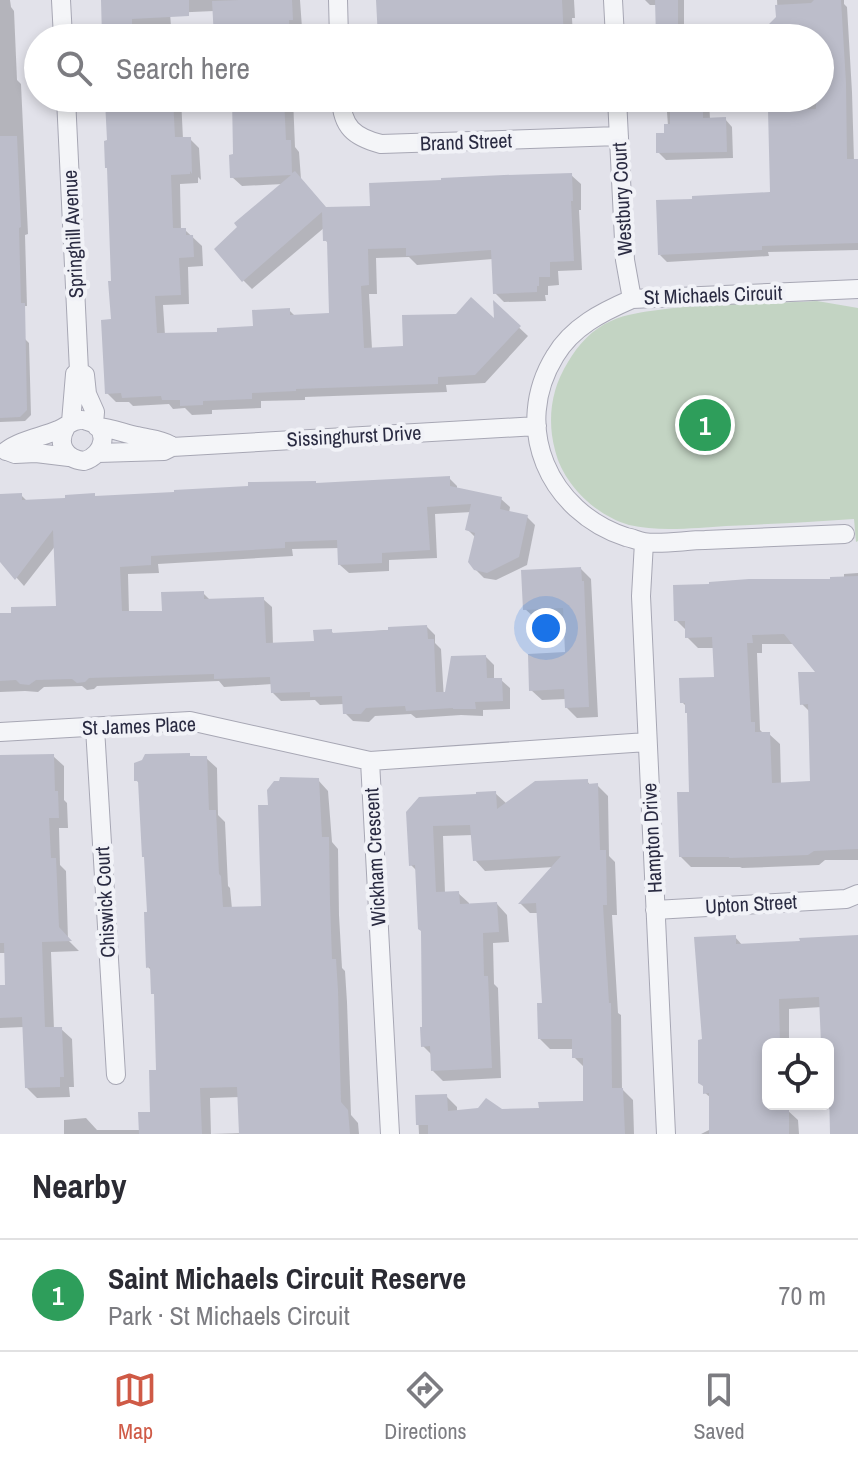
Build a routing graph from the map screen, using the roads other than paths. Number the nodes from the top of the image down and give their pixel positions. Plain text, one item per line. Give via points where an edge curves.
1 (61, 0) edge
2 (338, 0) edge
3 (613, 0) edge
4 (62, 24) edge
5 (339, 24) edge
6 (614, 24) edge
7 (67, 112) edge
8 (343, 112) edge
9 (618, 112) edge
10 (619, 136) junction
11 (858, 289) edge
12 (632, 299) junction
13 (79, 371) junction
14 (69, 425) junction
15 (96, 425) junction
16 (537, 426) junction
17 (172, 447) junction
18 (3, 451) edge
19 (98, 453) junction
20 (69, 457) junction
21 (845, 534) dead end
22 (644, 542) junction
23 (95, 728) junction
24 (0, 732) edge
25 (647, 742) junction
26 (370, 761) junction
27 (854, 899) edge
28 (655, 910) junction
29 (116, 1075) dead end
30 (390, 1134) edge
31 (666, 1134) edge

1 - 4 street
2 - 5 street
3 - 6 street
7 - 13 street, Springhill Avenue
8 - 10 street, Brand Street via 348,128 381,144
9 - 10 street, Westbury Court
10 - 12 street, Westbury Court
11 - 12 street, St Michaels Circuit
12 - 16 street, St Michaels Circuit via 598,314 555,354 538,398
13 - 14 street, Springhill Avenue
13 - 15 street, Springhill Avenue via 85,375
14 - 15 street via 85,420
14 - 18 street
14 - 20 street via 61,442
15 - 17 street, Sissinghurst Drive
15 - 19 street via 102,443
16 - 17 street, Sissinghurst Drive
16 - 22 street, St Michaels Circuit via 541,453 566,499 611,532
17 - 19 street, Sissinghurst Drive
18 - 20 street
19 - 20 street via 84,461
21 - 22 street, St Michaels Circuit
22 - 25 street, Hampton Drive
23 - 24 street, St James Place
23 - 26 street, St James Place via 190,721
23 - 29 street, Chiswick Court
25 - 26 street, Wickham Crescent
25 - 28 street, Hampton Drive
26 - 30 street, Wickham Crescent
27 - 28 street, Upton Street
28 - 31 street, Hampton Drive

